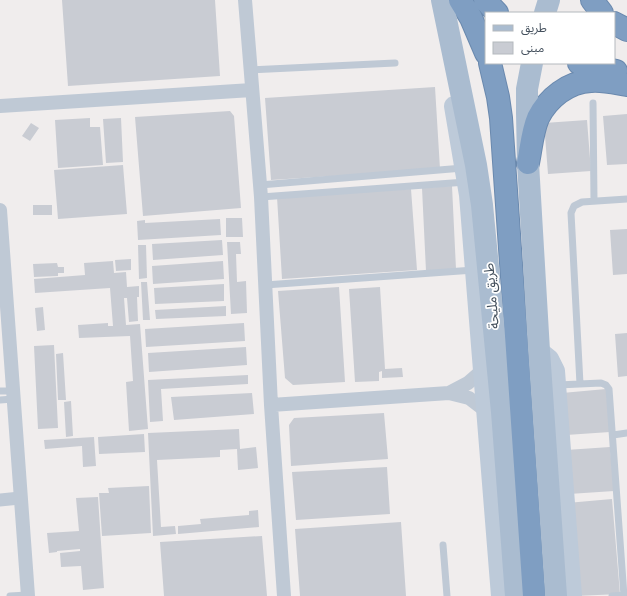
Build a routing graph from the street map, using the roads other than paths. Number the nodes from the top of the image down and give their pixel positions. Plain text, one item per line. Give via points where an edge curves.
1 (245, 0) edge
2 (436, 0) edge
3 (442, 0) edge
4 (460, 0) edge
5 (486, 0) edge
6 (542, 0) edge
7 (549, 0) edge
8 (592, 0) edge
9 (496, 12) edge
10 (540, 12) edge
11 (545, 12) edge
12 (601, 12) edge
13 (615, 24) edge
14 (627, 30) edge
15 (485, 50) edge
16 (395, 62) dead end
17 (490, 64) edge
18 (532, 64) edge
19 (583, 64) edge
20 (251, 70) junction
21 (627, 72) edge
22 (627, 85) edge
23 (252, 90) junction
24 (593, 104) dead end
25 (0, 106) edge
26 (528, 163) junction
27 (466, 175) junction
28 (261, 191) junction
29 (627, 199) edge
30 (594, 201) junction
31 (0, 217) edge
32 (474, 270) junction
33 (265, 285) junction
34 (3, 295) edge
35 (539, 351) junction
36 (484, 369) junction
37 (580, 384) junction
38 (556, 385) junction
39 (449, 393) junction
40 (6, 395) edge
41 (271, 405) junction
42 (486, 411) junction
43 (627, 433) edge
44 (613, 435) junction
45 (0, 496) edge
46 (20, 498) junction
47 (0, 502) edge
48 (443, 545) dead end
49 (27, 595) edge
50 (624, 595) edge
51 (10, 596) edge
52 (284, 596) edge
53 (446, 596) edge
54 (501, 596) edge
55 (516, 596) edge
56 (534, 596) edge
57 (556, 596) edge
58 (572, 596) edge
59 (612, 596) edge

1 - 20 street
2 - 27 street
3 - 55 main road, طريق مليحة via 482,205
4 - 15 highway
5 - 9 highway
6 - 10 main road
7 - 11 main road
8 - 12 highway
13 - 14 highway
16 - 20 lane
17 - 56 highway via 501,118
18 - 26 main road via 527,89
19 - 21 highway
20 - 23 street
22 - 26 highway via 590,81 564,89 553,97 538,119
23 - 25 street
23 - 28 street
24 - 30 lane
26 - 35 main road
27 - 28 lane
27 - 28 lane
27 - 32 street
28 - 33 street
29 - 30 lane
30 - 37 lane via 578,203 571,213
31 - 34 street
32 - 33 lane
32 - 36 street
33 - 41 street
34 - 40 street
35 - 38 street via 553,365
35 - 57 main road
36 - 39 street via 468,383
36 - 42 street
37 - 38 lane
37 - 44 lane via 601,383 609,389
38 - 58 street
39 - 41 street
39 - 42 street via 469,398
40 - 46 street
41 - 52 street
42 - 54 street
43 - 44 lane
44 - 50 lane
45 - 46 lane
46 - 47 lane
46 - 49 street
48 - 53 lane
49 - 51 lane
50 - 59 lane

